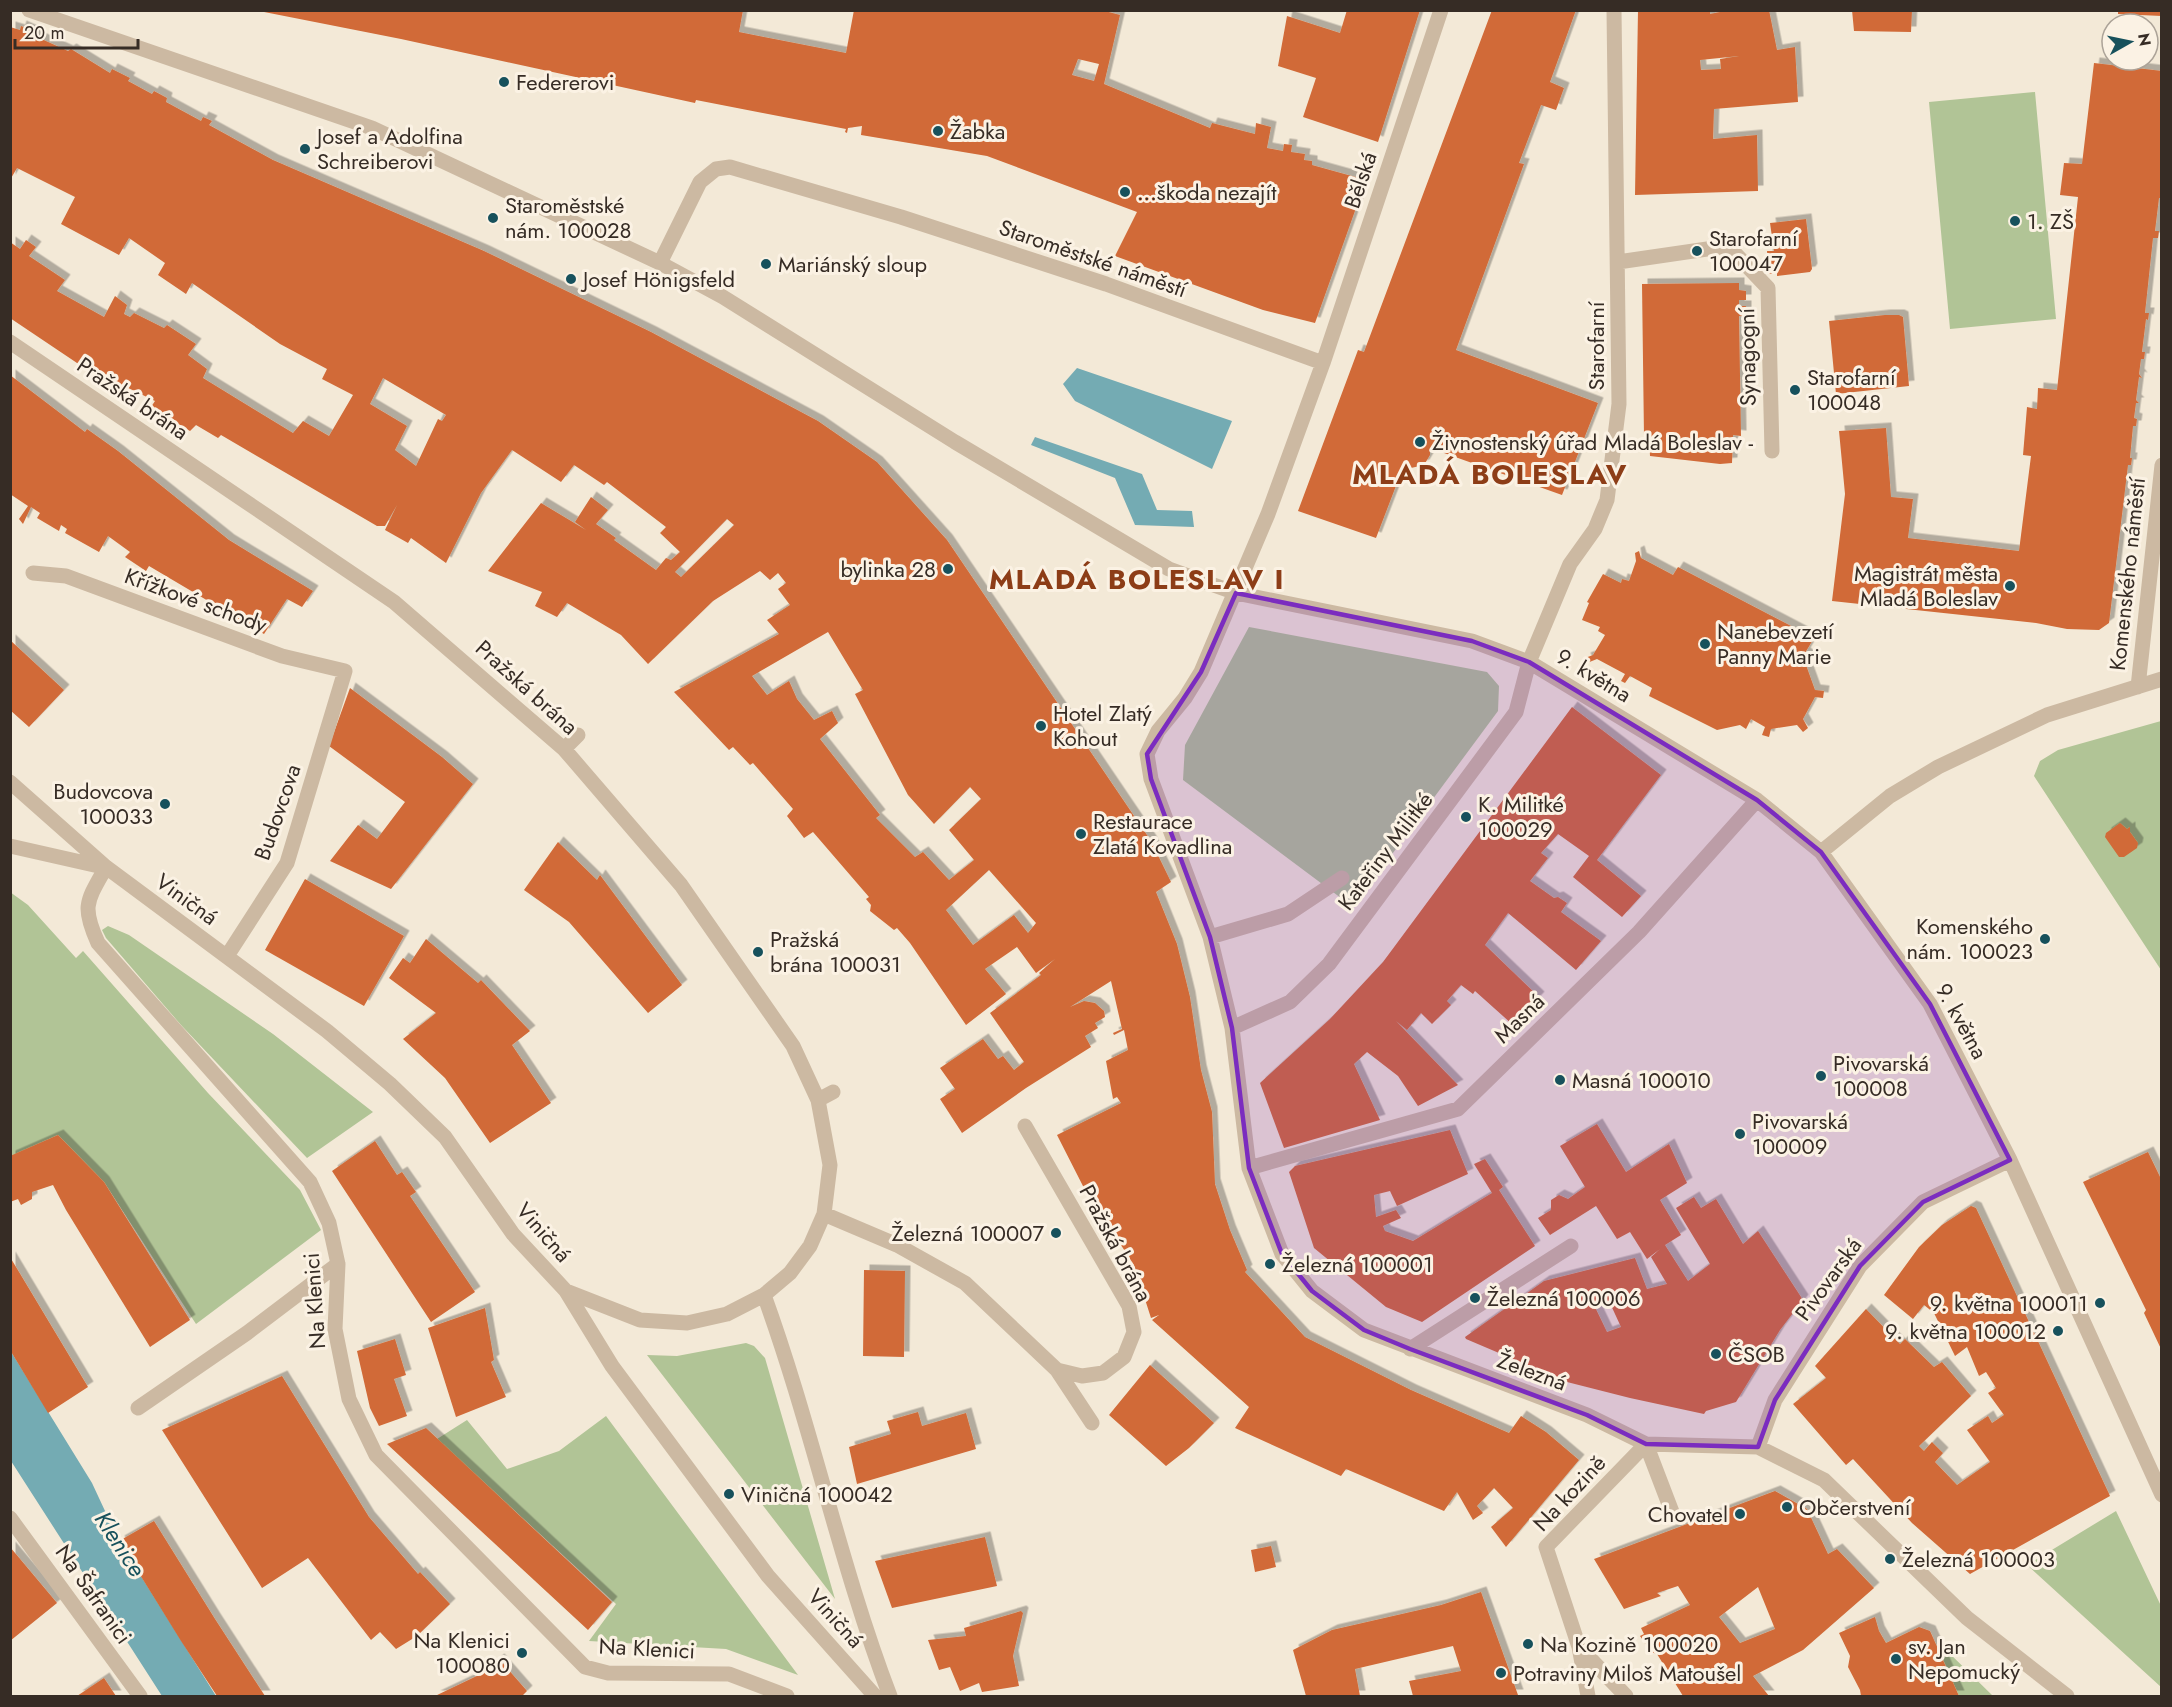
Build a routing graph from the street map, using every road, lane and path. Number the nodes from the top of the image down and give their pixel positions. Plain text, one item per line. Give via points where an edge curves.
1 (28, 10) edge
2 (1441, 10) edge
3 (1614, 10) edge
4 (1618, 262) junction
5 (660, 263) junction
6 (10, 342) edge
7 (1323, 363) junction
8 (1772, 451) dead end
9 (2162, 465) edge
10 (33, 573) dead end
11 (1236, 593) junction
12 (1529, 662) junction
13 (345, 671) joint
14 (2162, 679) edge
15 (2138, 687) junction
16 (578, 735) dead end
17 (564, 749) junction
18 (10, 782) edge
19 (1757, 800) junction
20 (10, 846) edge
21 (1821, 852) junction
22 (106, 867) junction
23 (1342, 878) dead end
24 (1210, 937) junction
25 (227, 956) junction
26 (1232, 1028) junction
27 (833, 1092) dead end
28 (818, 1100) junction
29 (1025, 1126) dead end
30 (2010, 1160) junction
31 (1249, 1168) junction
32 (824, 1214) junction
33 (1571, 1246) dead end
34 (338, 1264) junction
35 (567, 1291) junction
36 (764, 1295) junction
37 (1410, 1350) junction
38 (1057, 1370) junction
39 (138, 1408) dead end
40 (1092, 1423) dead end
41 (1646, 1444) junction
42 (1758, 1447) junction
43 (2162, 1495) edge
44 (1672, 1512) dead end
45 (10, 1518) edge
46 (1579, 1647) junction
47 (140, 1696) edge
48 (787, 1696) edge
49 (875, 1696) edge
50 (890, 1696) edge
51 (1588, 1696) edge
52 (1626, 1696) edge
53 (2067, 1696) edge

1 - 5 street via 372,128
2 - 7 street, Bělská
3 - 4 street, Starofarní
4 - 8 street, Synagogní via 1728,246 1768,288
4 - 12 street, Starofarní via 1618,404 1607,500 1595,530 1570,564
5 - 7 street, Staroměstské náměstí via 700,182 716,169 730,167 1095,280
5 - 11 street via 723,297 1169,569
6 - 17 street, Pražská brána via 394,602
7 - 11 street
9 - 15 street, Komenského náměstí
10 - 13 street, Křížkové schody via 66,576 282,656
11 - 12 street via 1472,641
11 - 24 street, Železná via 1201,672 1158,731 1147,754 1150,779
12 - 19 street, 9. května
12 - 26 street, Kateřiny Militké via 1516,712 1329,964 1290,1002
13 - 25 street, Budovcova via 287,863
14 - 15 street, Komenského náměstí
15 - 21 street, Komenského náměstí via 2047,715 1938,767 1890,796
16 - 17 street
17 - 28 street, Pražská brána via 681,885 793,1046
18 - 22 street, Viničná
19 - 21 street, 9. května
19 - 31 street, Masná via 1639,932 1458,1109
20 - 22 street, Viničná
21 - 30 street, 9. května via 1929,1004
22 - 25 street, Viničná
22 - 34 street, Na Klenici via 88,900 88,921 98,943 310,1182 329,1223
23 - 24 street via 1288,914
24 - 26 street, Železná
25 - 35 street, Viničná via 327,1031 445,1137 513,1234
26 - 31 street, Železná via 1239,1111
27 - 28 street
28 - 32 street, Pražská brána via 830,1165
29 - 38 street, Pražská brána via 1129,1306 1134,1332 1124,1357 1103,1373 1082,1376
30 - 42 street, Pivovarská via 1923,1202 1860,1266 1775,1400
30 - 43 street, 9. května
31 - 37 street, Železná via 1282,1254 1312,1291 1364,1330
32 - 36 street, Pražská brána via 810,1246 790,1273
32 - 38 street via 897,1245 964,1283
33 - 37 street
34 - 39 street via 246,1334
34 - 48 street, Na Klenici via 335,1329 346,1387 376,1455 585,1667 608,1673 729,1674
35 - 36 street, Pražská brána via 640,1320 687,1323 727,1314
35 - 49 street, Viničná via 612,1366 761,1567
36 - 50 street via 869,1640
37 - 41 street, Železná via 1587,1415
38 - 40 street
41 - 42 street, Železná
41 - 44 street
41 - 46 street, Na kozině via 1546,1547
42 - 53 street, Železná via 1824,1480 1967,1618
45 - 47 street, Na Šafranici
46 - 51 street, Na kozině
46 - 52 street, Na kozině

